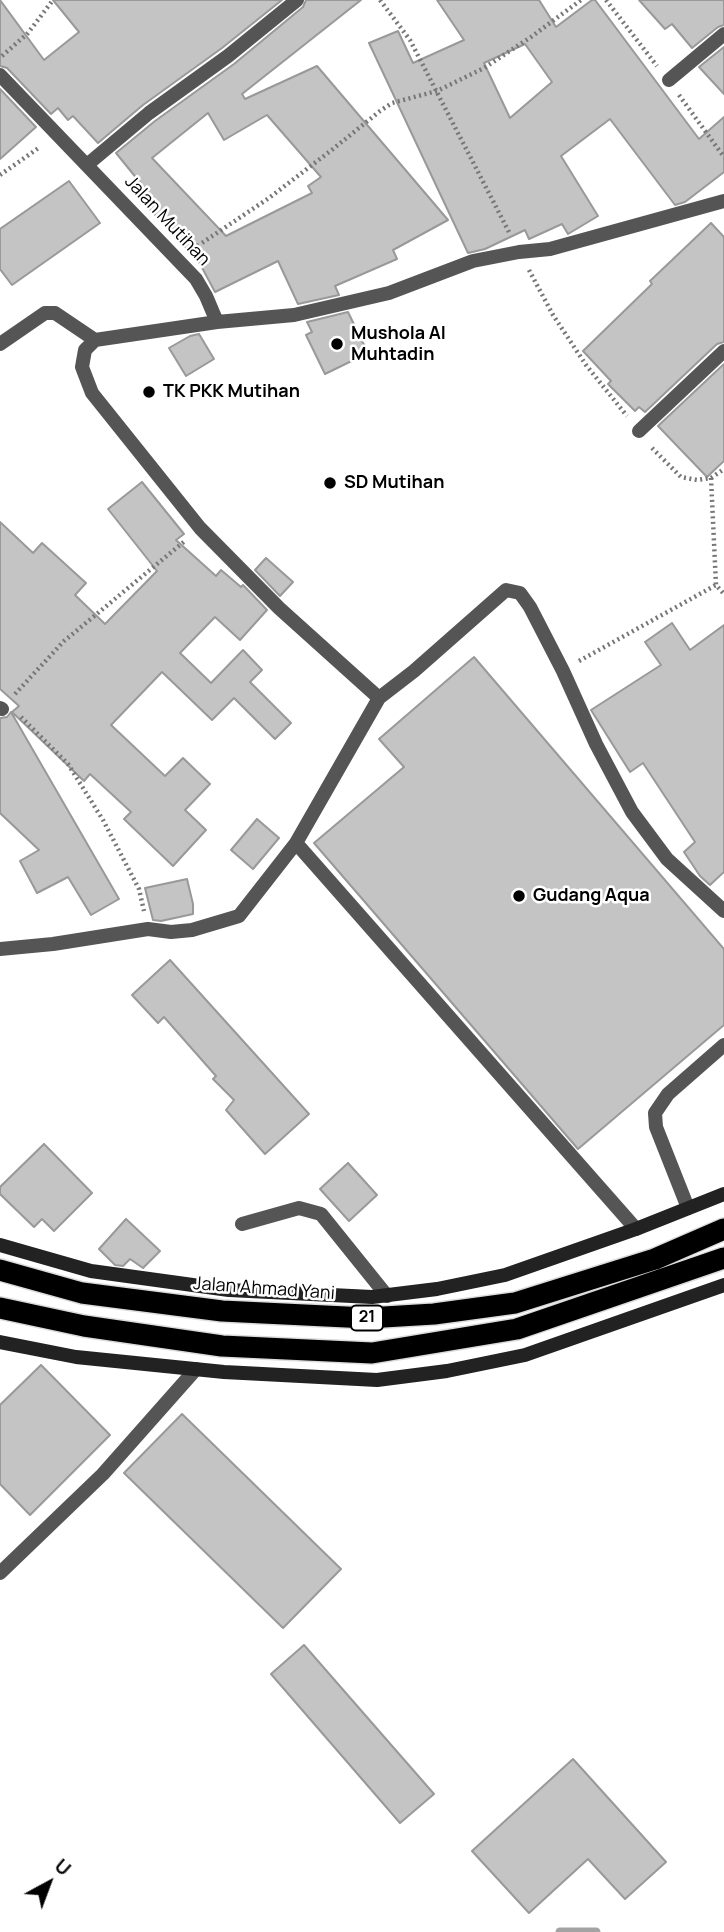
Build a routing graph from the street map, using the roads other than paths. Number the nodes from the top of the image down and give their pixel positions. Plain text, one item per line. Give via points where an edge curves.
1 (297, 0) edge
2 (724, 34) edge
3 (0, 75) edge
4 (668, 80) dead end
5 (88, 164) junction
6 (724, 201) edge
7 (217, 322) junction
8 (95, 340) junction
9 (0, 344) edge
10 (724, 351) edge
11 (639, 431) road end
12 (379, 698) junction
13 (296, 842) junction
14 (724, 911) edge
15 (0, 949) edge
16 (724, 1045) edge
17 (724, 1194) edge
18 (688, 1208) junction
19 (242, 1224) dead end
20 (636, 1229) junction
21 (724, 1229) edge
22 (0, 1245) edge
23 (724, 1258) edge
24 (0, 1270) edge
25 (724, 1285) edge
26 (387, 1296) junction
27 (0, 1308) edge
28 (0, 1342) edge
29 (196, 1369) junction
30 (0, 1573) edge

1 - 5 street
2 - 4 street
3 - 5 street, Jalan Mutihan
5 - 7 street, Jalan Mutihan via 196,279
6 - 7 street via 550,250 473,261 389,293 294,314
7 - 8 street
8 - 9 street via 55,313 46,313
8 - 12 street via 85,349 82,367 92,393 200,528 279,608
10 - 11 street
12 - 13 street
12 - 14 street via 506,590 520,593 632,812 667,859
13 - 15 street via 239,916 192,930 148,929
13 - 20 street
16 - 18 street via 668,1094 655,1113 656,1127
17 - 18 street
18 - 20 street
19 - 26 street via 299,1208 321,1214
20 - 26 street via 505,1275
21 - 24 highway, Jalan Ahmad Yani / 21 via 655,1259 515,1303 367,1318 222,1311 82,1293
22 - 26 street via 91,1271 215,1288
23 - 27 highway, 21 via 517,1329 372,1353 222,1346
25 - 29 street via 525,1355 447,1371 377,1380
28 - 29 street via 76,1357
29 - 30 street via 103,1474

